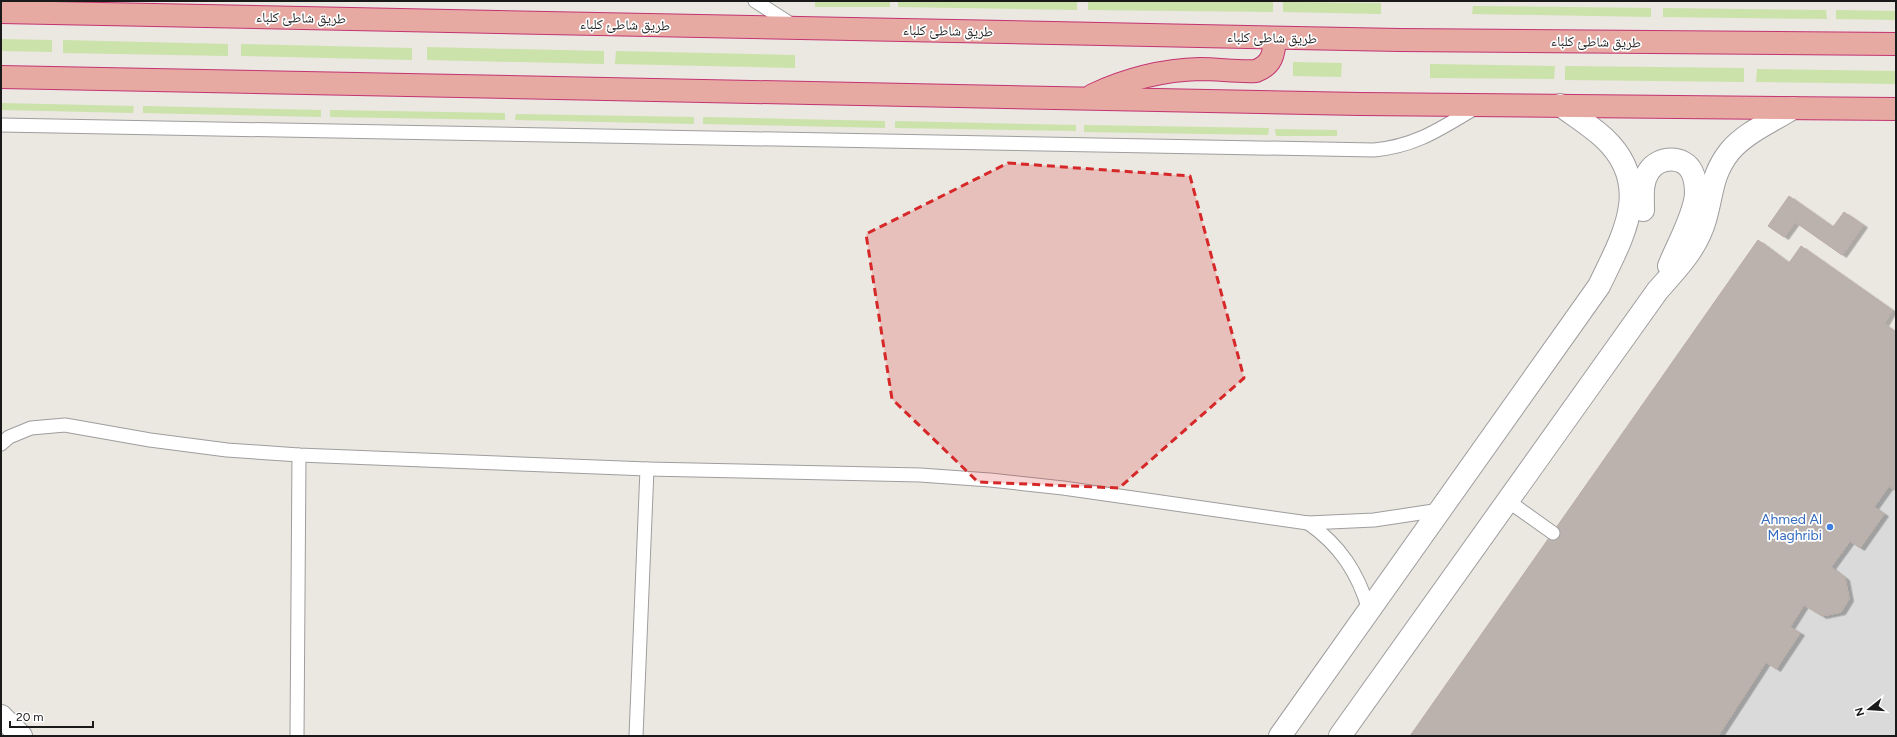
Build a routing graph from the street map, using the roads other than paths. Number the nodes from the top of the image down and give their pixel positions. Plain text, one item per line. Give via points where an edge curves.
1 (755, 1) edge
2 (1, 12) edge
3 (797, 28) junction
4 (1275, 38) junction
5 (1896, 44) edge
6 (1, 77) edge
7 (1087, 98) junction
8 (1480, 104) junction
9 (1560, 106) junction
10 (1794, 108) junction
11 (1891, 113) edge
12 (1, 125) edge
13 (1599, 286) junction
14 (1658, 290) junction
15 (1, 444) edge
16 (299, 455) junction
17 (647, 469) junction
18 (1508, 501) junction
19 (1440, 510) junction
20 (1308, 523) junction
21 (1553, 533) dead end
22 (1369, 610) junction
23 (1, 716) edge
24 (21, 736) edge
25 (296, 736) edge
26 (636, 736) edge
27 (1280, 736) edge
28 (1340, 736) edge

1 - 3 lane
2 - 3 highway, طريق شاطئ كلباء
3 - 4 highway, طريق شاطئ كلباء
4 - 5 highway, طريق شاطئ كلباء
4 - 7 highway via 1273,56 1269,63 1256,71 1201,69 1154,74 1130,80
6 - 7 highway
7 - 8 highway
8 - 9 highway
8 - 12 lane via 1419,140 1374,150
9 - 10 highway
9 - 13 street via 1604,138 1614,150 1627,175 1630,190 1628,219
10 - 11 highway
10 - 14 street via 1742,140 1731,150 1711,188 1699,236 1681,265
13 - 14 street via 1622,261 1636,239 1641,227 1643,190 1648,172 1662,160 1671,159 1687,165 1692,172 1696,193 1691,214
13 - 19 street
14 - 18 street
15 - 16 lane via 9,437 25,430 65,425 227,450
16 - 17 lane
16 - 25 lane
17 - 20 lane via 920,475 990,480
17 - 26 lane
18 - 21 lane
18 - 28 street
19 - 20 lane via 1374,520
19 - 22 street
20 - 22 lane via 1332,542 1347,560 1364,593
22 - 27 street
23 - 24 street

